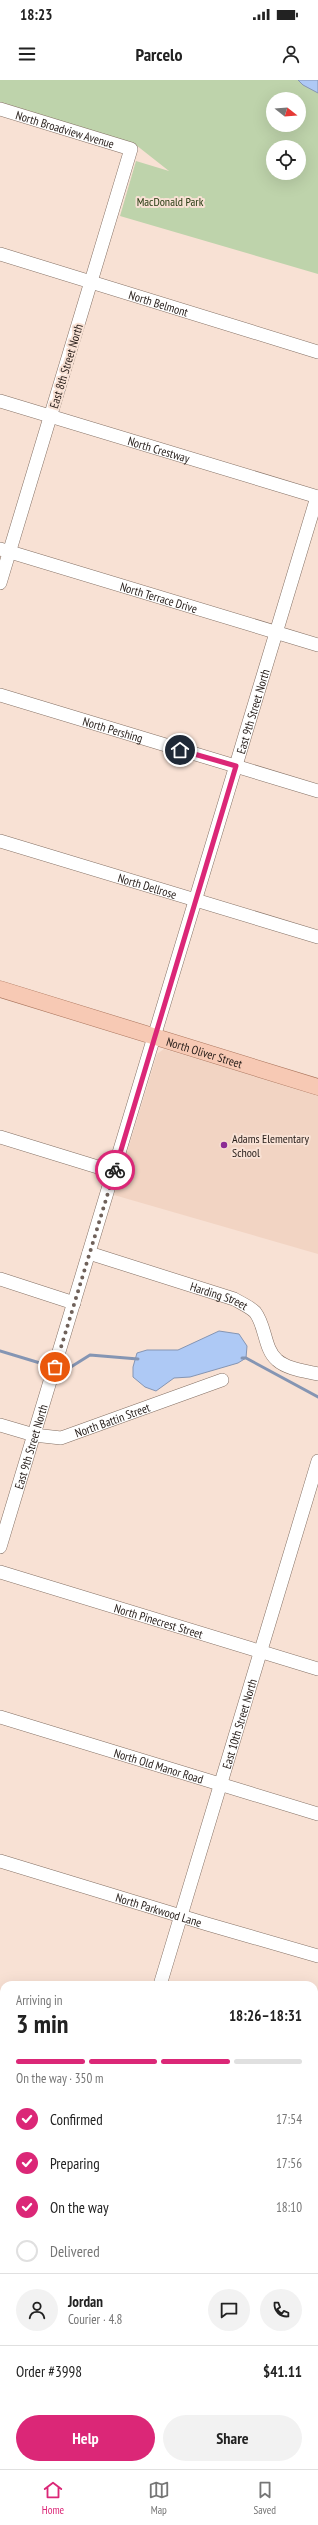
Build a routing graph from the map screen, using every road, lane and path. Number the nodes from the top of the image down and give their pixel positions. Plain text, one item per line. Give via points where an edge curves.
1 (0, 109) edge
2 (130, 149) joint
3 (0, 254) edge
4 (92, 282) junction
5 (318, 352) edge
6 (0, 401) edge
7 (51, 416) junction
8 (317, 497) edge
9 (5, 550) edge
10 (0, 583) edge
11 (276, 632) junction
12 (318, 645) edge
13 (0, 695) edge
14 (236, 766) junction
15 (318, 791) edge
16 (0, 840) edge
17 (196, 901) junction
18 (318, 937) edge
19 (0, 989) edge
20 (155, 1037) junction
21 (318, 1087) edge
22 (0, 1137) edge
23 (114, 1172) junction
24 (90, 1253) junction
25 (0, 1279) edge
26 (74, 1303) junction
27 (318, 1374) edge
28 (222, 1380) dead end
29 (0, 1425) edge
30 (34, 1435) junction
31 (318, 1462) edge
32 (0, 1547) edge
33 (0, 1572) edge
34 (260, 1651) junction
35 (318, 1670) edge
36 (0, 1717) edge
37 (220, 1785) junction
38 (318, 1814) edge
39 (0, 1861) edge
40 (181, 1916) junction
41 (318, 1956) edge
42 (161, 1981) edge

1 - 2 street, North Broadview Avenue
2 - 4 street, East 8th Street North
3 - 4 street, North Belmont
4 - 5 street, North Belmont
4 - 7 street, East 8th Street North
6 - 7 street, North Crestway
7 - 8 street, North Crestway
7 - 9 street, East 8th Street North
8 - 11 street, East 9th Street North
9 - 10 street, East 8th Street North
9 - 11 street, North Terrace Drive
11 - 12 street, North Terrace Drive
11 - 14 street, East 9th Street North
13 - 14 street, North Pershing
14 - 15 street, North Pershing
14 - 17 street, East 9th Street North
16 - 17 street, North Dellrose
17 - 18 street, North Dellrose
17 - 20 street, East 9th Street North
19 - 20 main road, North Oliver Street
20 - 21 main road, North Oliver Street
20 - 23 street, East 9th Street North
22 - 23 street
23 - 24 street, East 9th Street North
24 - 26 street, East 9th Street North
24 - 27 street, Harding Street via 234,1298 254,1311 264,1327 276,1360 284,1365
25 - 26 street
26 - 30 street, East 9th Street North
28 - 30 street, North Battin Street via 61,1438
29 - 30 street, North Battin Street
30 - 32 street, East 9th Street North
31 - 34 street, East 10th Street North
33 - 34 street, North Pinecrest Street
34 - 35 street, North Pinecrest Street
34 - 37 street, East 10th Street North
36 - 37 street, North Old Manor Road
37 - 38 street, North Old Manor Road
37 - 40 street, East 10th Street North
39 - 40 street, North Parkwood Lane
40 - 41 street, North Parkwood Lane
40 - 42 street, East 10th Street North

